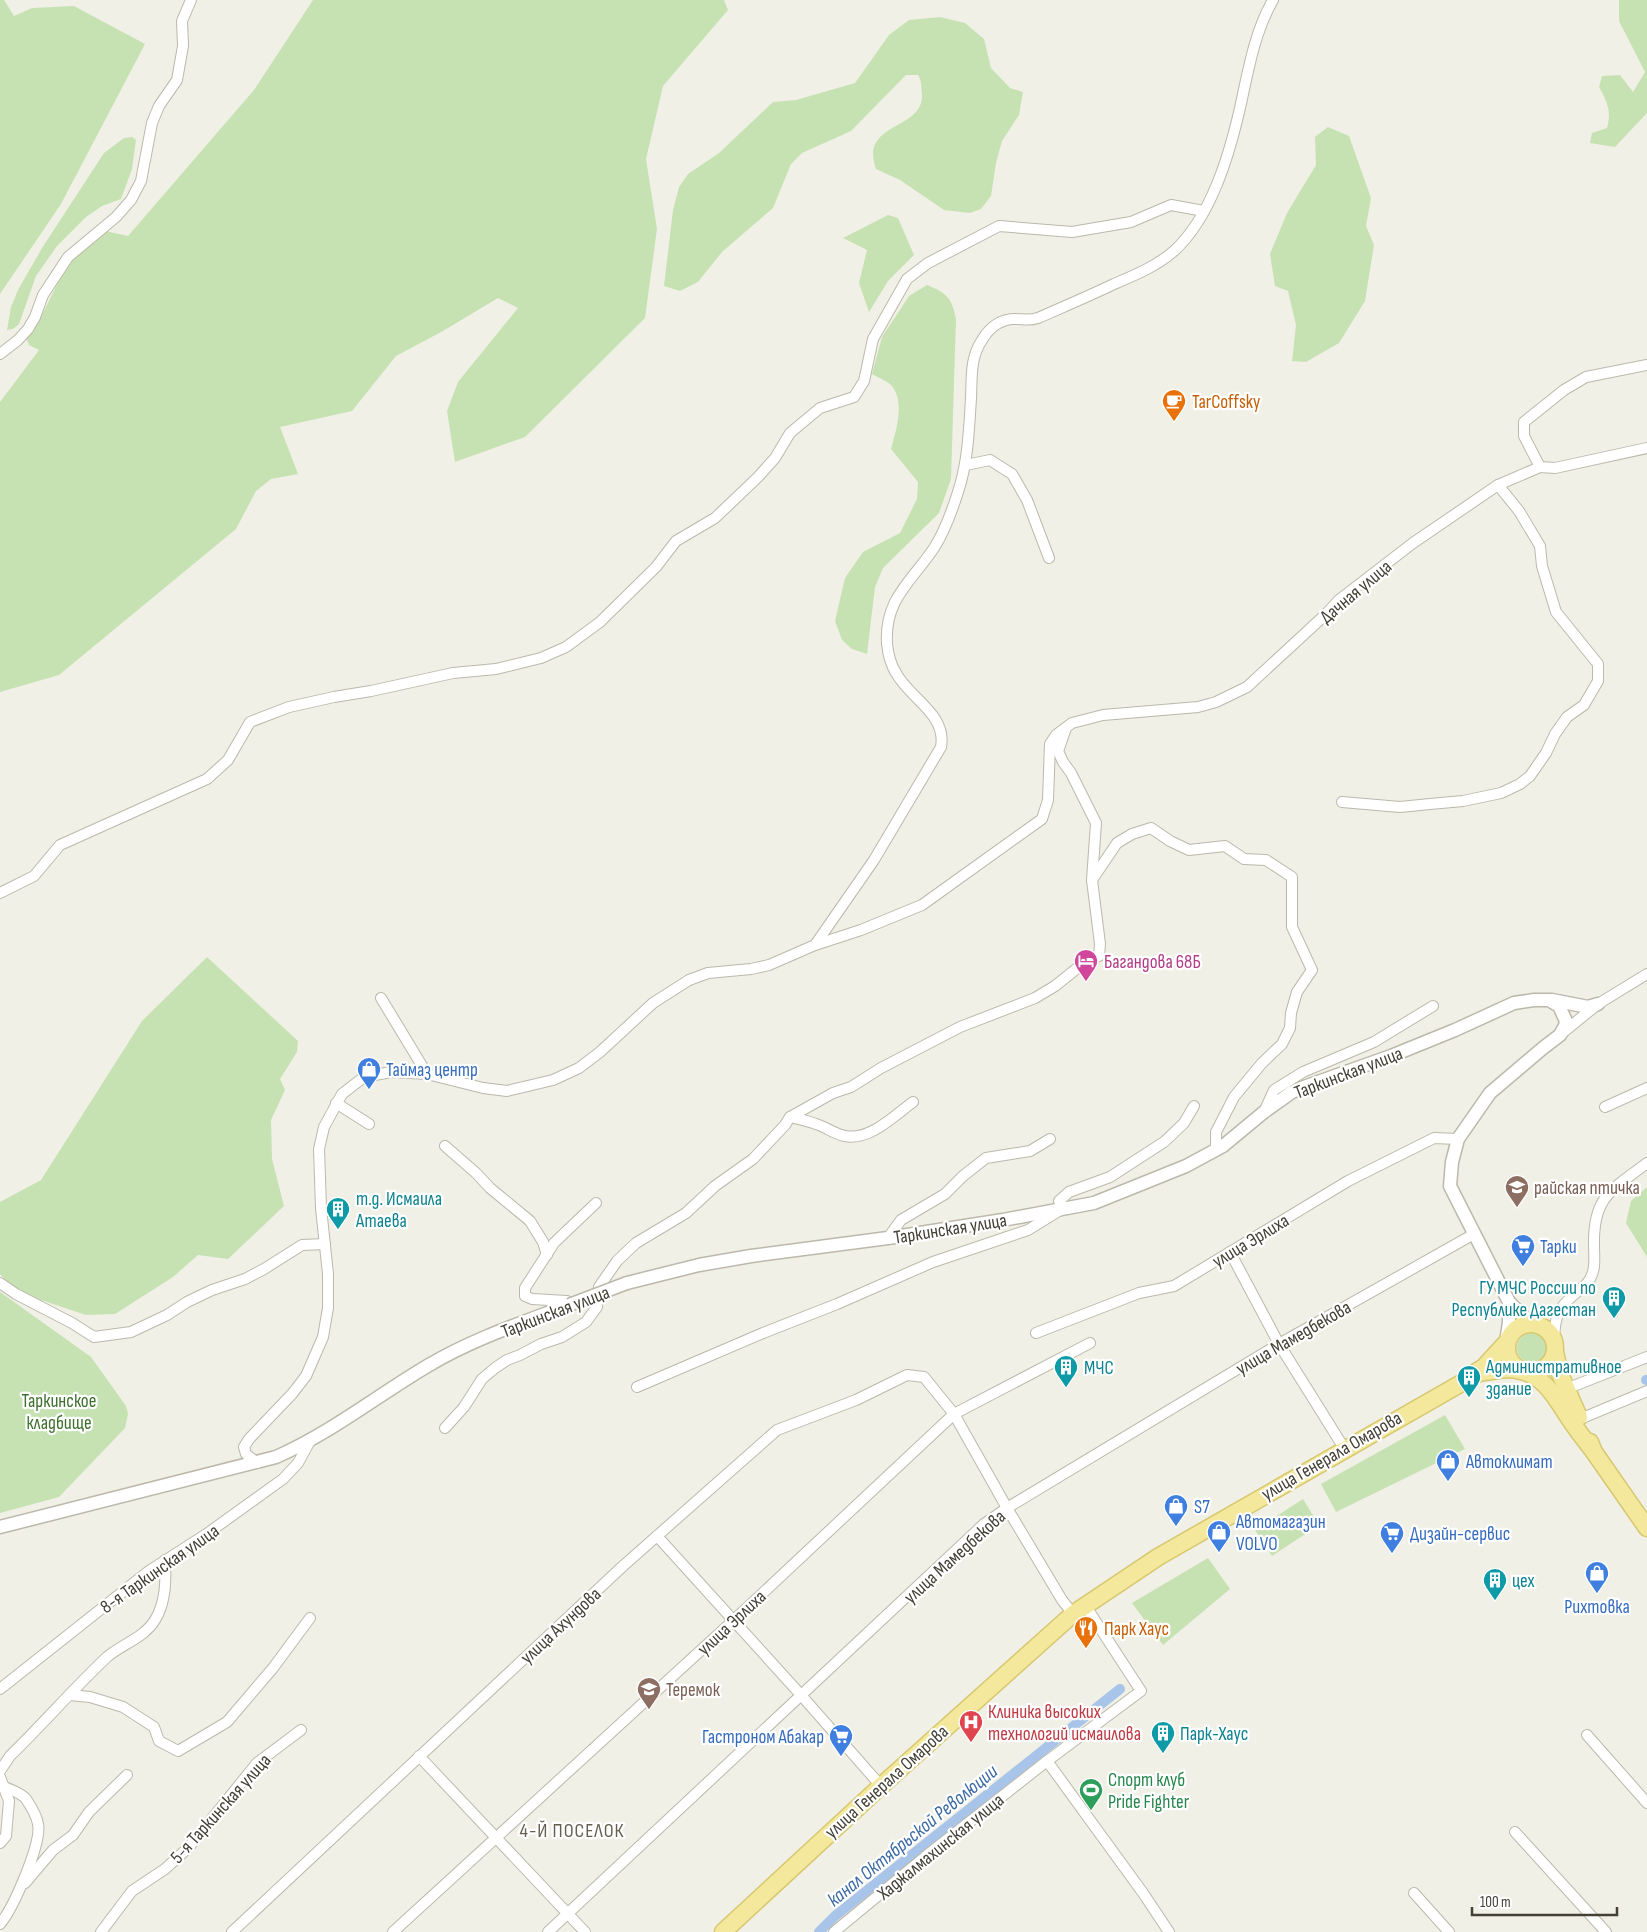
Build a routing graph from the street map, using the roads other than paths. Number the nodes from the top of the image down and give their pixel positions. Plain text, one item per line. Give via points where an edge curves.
1 (191, 0) edge
2 (1273, 0) edge
3 (1204, 211) junction
4 (0, 354) edge
5 (1647, 365) edge
6 (1647, 448) edge
7 (966, 465) junction
8 (1540, 467) junction
9 (1498, 485) junction
10 (1048, 558) dead end
11 (1066, 728) junction
12 (1342, 802) dead end
13 (1092, 880) junction
14 (0, 893) edge
15 (815, 945) junction
16 (1647, 974) edge
17 (381, 998) dead end
18 (1549, 1000) junction
19 (1598, 1004) junction
20 (1433, 1006) dead end
21 (1563, 1031) junction
22 (427, 1074) junction
23 (1647, 1088) edge
24 (913, 1102) dead end
25 (336, 1103) junction
26 (1194, 1106) dead end
27 (1605, 1107) dead end
28 (1264, 1112) junction
29 (790, 1117) junction
30 (369, 1124) dead end
31 (1050, 1139) dead end
32 (1458, 1139) junction
33 (446, 1146) dead end
34 (1216, 1149) junction
35 (1647, 1163) edge
36 (596, 1203) dead end
37 (1062, 1209) junction
38 (1474, 1234) junction
39 (888, 1238) junction
40 (325, 1244) junction
41 (1230, 1252) junction
42 (547, 1255) junction
43 (0, 1283) edge
44 (1509, 1302) junction
45 (568, 1304) junction
46 (1539, 1324) junction
47 (1036, 1333) dead end
48 (1506, 1342) junction
49 (1090, 1343) dead end
50 (1279, 1344) junction
51 (1554, 1345) junction
52 (1647, 1357) edge
53 (1522, 1371) junction
54 (637, 1387) dead end
55 (1566, 1389) junction
56 (1647, 1391) edge
57 (954, 1414) junction
58 (1580, 1420) junction
59 (445, 1428) dead end
60 (310, 1441) junction
61 (1344, 1448) junction
62 (1594, 1452) junction
63 (257, 1463) junction
64 (1007, 1508) junction
65 (0, 1527) edge
66 (1647, 1528) edge
67 (657, 1536) junction
68 (165, 1560) junction
69 (1079, 1610) junction
70 (310, 1618) dead end
71 (734, 1620) junction
72 (0, 1689) edge
73 (70, 1695) junction
74 (801, 1695) junction
75 (301, 1730) dead end
76 (1587, 1735) dead end
77 (420, 1756) junction
78 (1047, 1761) junction
79 (0, 1771) edge
80 (127, 1775) dead end
81 (2, 1782) edge
82 (881, 1786) junction
83 (1647, 1803) edge
84 (1515, 1832) dead end
85 (495, 1838) junction
86 (0, 1843) edge
87 (19, 1889) junction
88 (1414, 1893) dead end
89 (567, 1915) junction
90 (0, 1924) edge
91 (100, 1932) edge
92 (232, 1932) edge
93 (392, 1932) edge
94 (548, 1932) edge
95 (584, 1932) edge
96 (722, 1932) edge
97 (834, 1932) edge
98 (1169, 1932) edge
99 (1449, 1932) edge
100 (1606, 1932) edge

1 - 4 street via 182,21 183,46 177,80 152,123 141,181 116,217 68,257 43,296 28,329
2 - 3 street via 1257,36 1235,128
3 - 7 street via 1187,238 1150,268 1032,321 1006,320 991,329 976,348 972,360
3 - 14 street via 1171,205 1131,222 1072,232 999,226 928,263 907,279 873,339 864,381 854,397 820,408 790,433 775,458 729,505 715,518 676,540 656,568 600,622 566,647 541,658 496,668 453,673 289,707 250,722 228,760 207,779 60,846 34,876
5 - 8 street via 1586,377 1524,422 1524,436
6 - 8 street, Дачная улица via 1555,468
7 - 10 street via 990,460 1012,474 1028,500
7 - 15 street via 942,534 894,601 887,632 895,672 937,720 941,747 874,860
8 - 9 street, Дачная улица
9 - 11 street, Дачная улица via 1412,543 1339,600 1247,687 1198,707 1103,715
9 - 12 street via 1519,511 1540,546 1542,566 1556,612 1598,664 1598,681 1584,705 1568,717 1555,734 1530,776 1501,793 1463,801 1400,807
11 - 13 street via 1058,751 1096,823
11 - 15 street via 1050,744 1048,800 1042,819 922,905
13 - 29 street via 1099,956 1085,962 1035,998 960,1027
13 - 34 street via 1117,843 1151,828 1189,850 1225,846 1244,859 1266,860 1292,877 1292,927 1312,970 1297,992 1290,1028 1282,1044 1234,1097 1216,1132
15 - 22 street via 769,965 708,973 689,980 653,1003 579,1068 553,1080 507,1091
16 - 19 street
17 - 22 street
18 - 19 street, Таркинская улица via 1588,1007
18 - 21 street via 1558,1006 1566,1021
18 - 28 street, Таркинская улица via 1514,1003 1391,1056 1304,1086
19 - 21 street
20 - 28 street via 1374,1042 1303,1072 1281,1085 1274,1090
21 - 32 street via 1490,1093
22 - 25 street via 391,1072 370,1075 351,1086
23 - 27 street
24 - 29 street via 866,1134 847,1136
25 - 30 street
25 - 40 street via 324,1127 319,1149
26 - 37 street via 1184,1122 1164,1142 1110,1177 1069,1192 1059,1201
28 - 34 street, Таркинская улица
29 - 59 street via 753,1159 686,1212 636,1243 617,1261 599,1287 597,1307 586,1322 562,1337 540,1344 495,1368 482,1379 464,1407
31 - 39 street via 1030,1150 986,1158 945,1194 902,1220
32 - 38 street via 1450,1186
32 - 41 street, улица Эрлиха via 1434,1138 1348,1181
33 - 42 street via 530,1221
34 - 37 street, Таркинская улица via 1144,1184 1094,1203
35 - 51 street via 1606,1195 1599,1207 1595,1220 1593,1272 1586,1284 1559,1310 1555,1320
36 - 42 street
37 - 39 street, Таркинская улица
37 - 54 street via 1028,1230 932,1262
38 - 44 street
38 - 50 street, улица Мамедбекова
39 - 45 street, Таркинская улица, bridge via 699,1265 627,1283
40 - 43 street via 302,1245 251,1276 212,1290 131,1332 94,1337
40 - 63 street via 328,1308 323,1337 306,1376 282,1406 248,1439 244,1447 246,1454
41 - 47 street, улица Эрлиха via 1174,1286 1139,1293
41 - 50 street
42 - 45 street via 525,1288 525,1296 568,1301
44 - 46 street
44 - 48 street
45 - 60 street, Таркинская улица via 476,1340
46 - 48 main road via 1519,1326
46 - 51 main road via 1551,1333
48 - 53 main road via 1509,1360
48 - 61 main road, улица Генерала Омарова via 1478,1371
49 - 57 street, улица Эрлиха
50 - 61 street
50 - 64 street, улица Мамедбекова
51 - 53 main road via 1550,1362 1544,1368 1536,1372
51 - 55 main road
52 - 55 street
53 - 61 main road, улица Генерала Омарова via 1479,1372
53 - 62 main road via 1536,1377 1558,1399
55 - 58 main road
56 - 58 street
57 - 64 street
57 - 67 street, улица Ахундова via 924,1377 907,1375 856,1400 777,1430
57 - 71 street, улица Эрлиха
58 - 62 main road
60 - 63 street, Таркинская улица
60 - 68 street, 8-я Таркинская улица via 298,1463 283,1479
61 - 69 main road, улица Генерала Омарова via 1157,1555
62 - 66 main road
63 - 65 street, Таркинская улица
64 - 69 street via 1062,1600
64 - 74 street, улица Мамедбекова via 984,1524
67 - 71 street
67 - 77 street, улица Ахундова
68 - 72 street, 8-я Таркинская улица
68 - 73 street via 164,1595 154,1622 140,1636 109,1656
69 - 78 street, Хаджалмахинская улица via 1141,1691
69 - 82 main road, улица Генерала Омарова
69 - 96 main road, улица Генерала Омарова via 881,1785
70 - 73 street via 274,1668 227,1722 178,1752 159,1741 154,1727 122,1707 90,1697
71 - 74 street
71 - 85 street, улица Эрлиха
73 - 79 street via 10,1756
74 - 82 street
74 - 89 street, улица Мамедбекова
75 - 91 street, 5-я Таркинская улица via 256,1763 189,1847 132,1891
76 - 83 street
77 - 85 street
77 - 92 street, улица Ахундова
78 - 97 street, Хаджалмахинская улица
78 - 98 street
80 - 87 street
81 - 86 street via 9,1801 6,1836
81 - 87 street via 25,1798 38,1824 37,1842
82 - 96 main road, улица Генерала Омарова
84 - 100 street
85 - 89 street
85 - 93 street, улица Эрлиха
87 - 90 street
88 - 99 street
89 - 94 street, улица Мамедбекова
89 - 95 street

